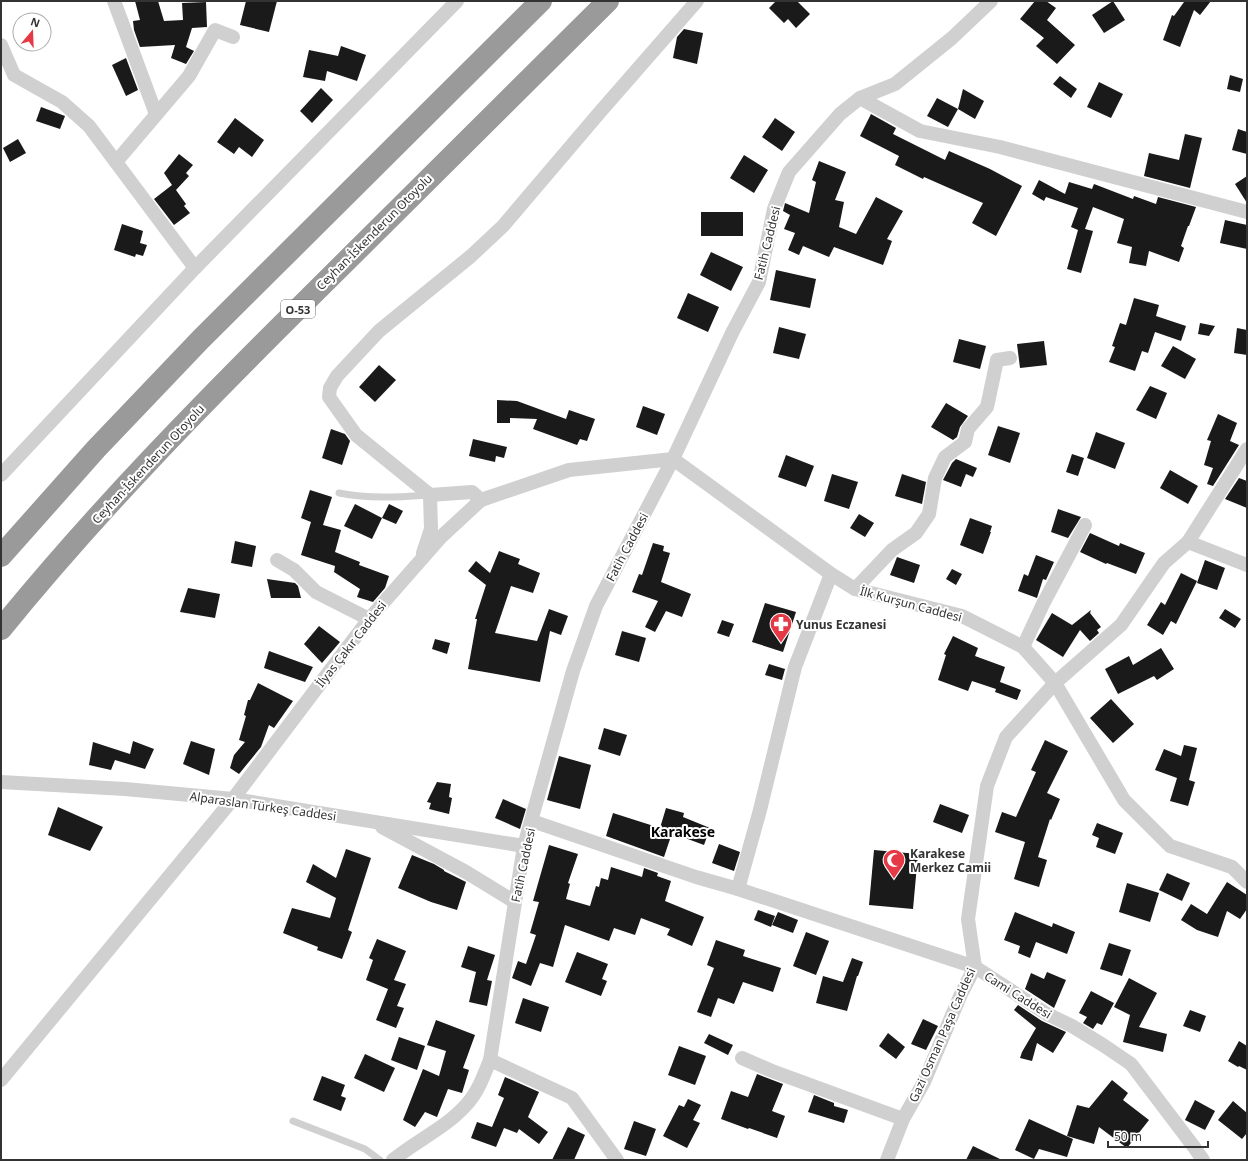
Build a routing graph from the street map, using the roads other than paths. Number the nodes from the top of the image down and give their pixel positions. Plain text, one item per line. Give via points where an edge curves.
1 (114, 1) edge
2 (457, 1) edge
3 (541, 1) edge
4 (608, 1) edge
5 (698, 1) edge
6 (991, 1) edge
7 (233, 37) dead end
8 (1, 45) edge
9 (860, 98) junction
10 (156, 114) junction
11 (116, 162) junction
12 (1247, 212) edge
13 (195, 268) junction
14 (1010, 358) dead end
15 (1247, 449) edge
16 (674, 459) junction
17 (1, 476) edge
18 (339, 493) dead end
19 (430, 495) junction
20 (481, 500) junction
21 (1085, 525) dead end
22 (1188, 542) junction
23 (1, 556) edge
24 (277, 560) dead end
25 (420, 562) junction
26 (1247, 565) edge
27 (831, 574) junction
28 (855, 589) junction
29 (369, 619) junction
30 (1, 629) edge
31 (1023, 647) junction
32 (1055, 683) junction
33 (1, 782) edge
34 (233, 800) junction
35 (532, 821) junction
36 (372, 822) junction
37 (524, 846) junction
38 (1247, 882) edge
39 (738, 889) junction
40 (515, 902) junction
41 (974, 967) junction
42 (742, 1058) dead end
43 (490, 1060) junction
44 (1, 1080) edge
45 (903, 1119) junction
46 (293, 1121) dead end
47 (380, 1160) edge
48 (393, 1160) edge
49 (617, 1160) edge
50 (887, 1160) edge
51 (1203, 1160) edge

1 - 10 street
2 - 13 street
3 - 23 highway via 201,339 96,449
4 - 30 highway, Ceyhan-İskenderun Otoyolu / O-53 via 235,372 130,481
5 - 19 street via 504,226 379,331 337,376 330,388 329,397 356,435
6 - 9 street, Fatih Caddesi via 952,38 896,84
7 - 10 street via 215,30 189,76
8 - 11 street via 14,76 62,102 90,126
9 - 12 street via 920,131 1000,147
9 - 16 street, Fatih Caddesi via 840,114 789,172 774,209 759,282 732,333
10 - 11 street
11 - 13 street
13 - 17 street
14 - 28 street via 997,360 986,406 968,430 965,442 945,457 935,478 929,514 916,532 892,550
15 - 22 street, Gazi Osman Paşa Caddesi
16 - 20 street via 569,470
16 - 27 street, İlk Kurşun Caddesi
16 - 35 street, Fatih Caddesi via 596,606 573,671
18 - 19 lane via 384,498
19 - 20 street via 472,492
19 - 25 street via 431,529
20 - 25 street, İlyas Çakır Caddesi via 442,536
21 - 31 street
22 - 26 street
22 - 32 street, Gazi Osman Paşa Caddesi via 1164,563 1121,625
24 - 29 street via 294,570 316,592
25 - 29 street, İlyas Çakır Caddesi
27 - 28 street, İlk Kurşun Caddesi
27 - 39 street via 795,667
28 - 31 street, İlk Kurşun Caddesi via 962,616
29 - 34 street, İlyas Çakır Caddesi
31 - 32 street, İlk Kurşun Caddesi
32 - 38 street, İlk Kurşun Caddesi via 1124,800 1170,846 1232,867
32 - 41 street, Gazi Osman Paşa Caddesi via 1006,737 987,786 968,919
33 - 34 street, Alparaslan Türkeş Caddesi via 125,789
34 - 36 street, Alparaslan Türkeş Caddesi
34 - 44 street, İlyas Çakır Caddesi
35 - 37 street, Fatih Caddesi
35 - 39 street, Cami Caddesi
36 - 37 street, Alparaslan Türkeş Caddesi
36 - 40 street via 466,872
37 - 40 street, Fatih Caddesi
39 - 41 street, Cami Caddesi
40 - 43 street, Fatih Caddesi
41 - 45 street, Gazi Osman Paşa Caddesi via 924,1082
41 - 51 street, Cami Caddesi via 1131,1064
42 - 45 street
43 - 48 street, Fatih Caddesi via 469,1103 451,1121
43 - 49 street via 572,1098
45 - 50 street, Gazi Osman Paşa Caddesi
46 - 47 lane via 365,1149

